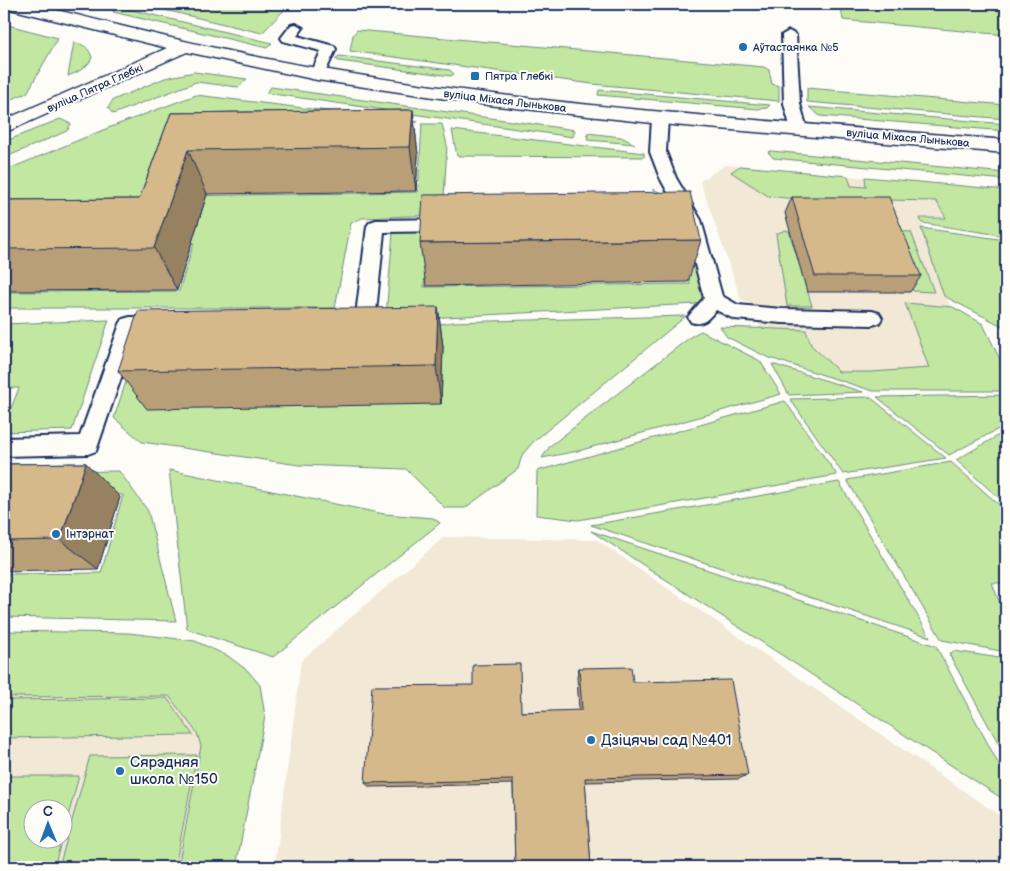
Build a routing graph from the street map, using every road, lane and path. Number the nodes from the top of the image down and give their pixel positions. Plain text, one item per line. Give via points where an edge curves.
1 (12, 4) edge
2 (296, 28) dead end
3 (789, 35) dead end
4 (186, 46) junction
5 (318, 74) junction
6 (660, 118) junction
7 (4, 127) edge
8 (799, 129) junction
9 (1006, 147) edge
10 (673, 220) edge
11 (692, 220) junction
12 (463, 224) edge
13 (714, 300) junction
14 (698, 317) dead end
15 (872, 318) dead end
16 (336, 322) edge
17 (185, 323) edge
18 (4, 447) edge

1 - 4 street, вуліца Міхася Лынькова
2 - 5 lane via 288,38 329,49
3 - 8 lane via 792,104
4 - 5 street, вуліца Міхася Лынькова
4 - 7 street, вуліца Пятра Глебкі
5 - 6 street, вуліца Міхася Лынькова via 509,102
6 - 8 street, вуліца Міхася Лынькова
6 - 11 lane via 658,152 668,178
8 - 9 street, вуліца Міхася Лынькова
10 - 11 lane
11 - 13 lane
12 - 16 lane via 376,226 365,322
13 - 14 lane
13 - 15 lane via 734,312
17 - 18 lane via 130,324 88,445

